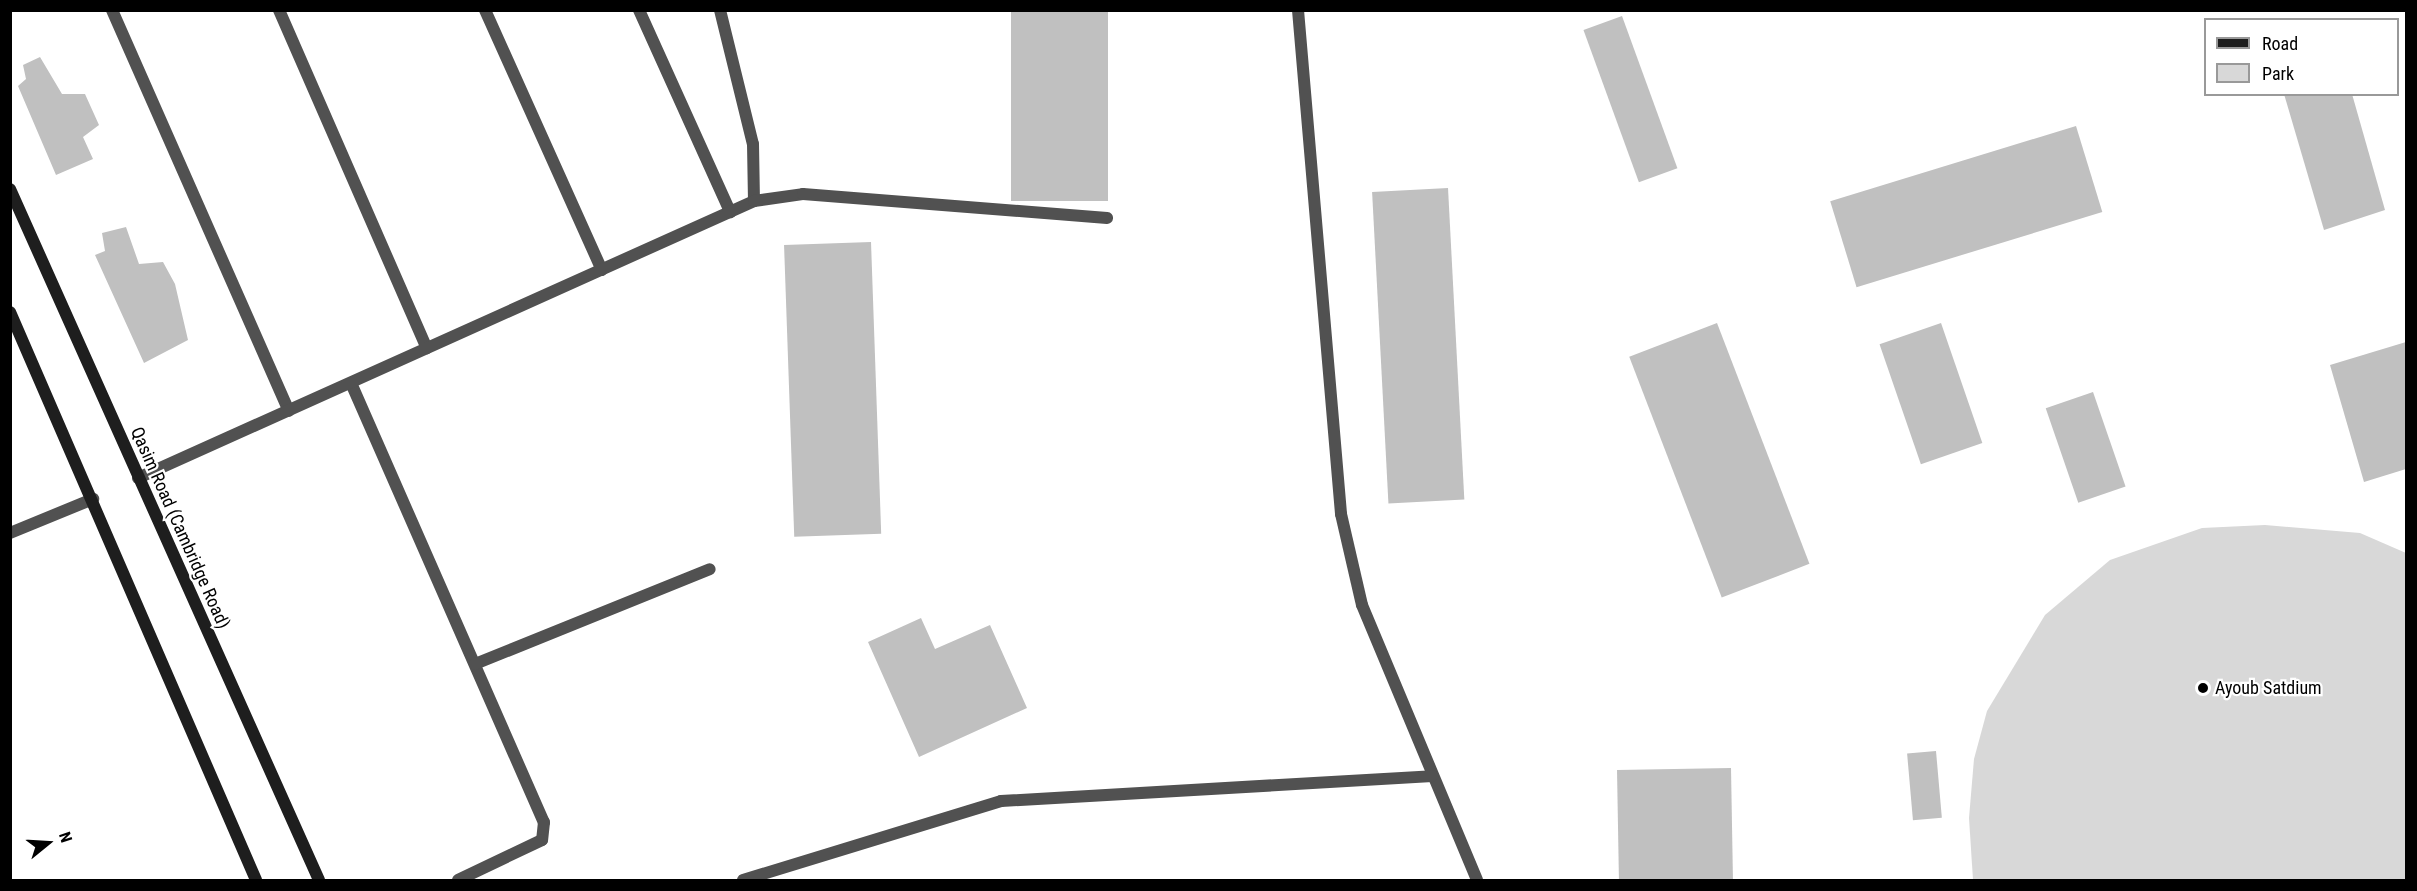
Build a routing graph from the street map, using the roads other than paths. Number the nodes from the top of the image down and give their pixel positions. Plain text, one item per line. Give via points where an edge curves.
1 (112, 10) edge
2 (279, 10) edge
3 (485, 10) edge
4 (639, 10) edge
5 (720, 10) edge
6 (1298, 10) edge
7 (10, 189) edge
8 (754, 201) junction
9 (730, 212) junction
10 (1107, 218) dead end
11 (602, 270) junction
12 (10, 312) edge
13 (427, 348) junction
14 (351, 383) junction
15 (289, 411) junction
16 (138, 478) junction
17 (93, 499) junction
18 (10, 533) edge
19 (710, 569) dead end
20 (475, 664) junction
21 (1432, 776) junction
22 (255, 880) edge
23 (319, 880) edge
24 (458, 880) edge
25 (743, 880) edge
26 (1477, 880) edge

1 - 15 street
2 - 13 street
3 - 11 street
4 - 9 street
5 - 8 street via 753,144
6 - 21 street via 1341,514 1362,605
7 - 16 main road, Qasim Road (Cambridge Road)
8 - 9 street
8 - 10 street via 803,194
9 - 11 street
11 - 13 street
12 - 17 main road
13 - 14 street
14 - 15 street
14 - 20 street
15 - 16 street
16 - 23 main road, Qasim Road (Cambridge Road)
17 - 18 street
17 - 22 main road
19 - 20 street
20 - 24 street via 544,822 542,840
21 - 25 street via 1000,801
21 - 26 street

